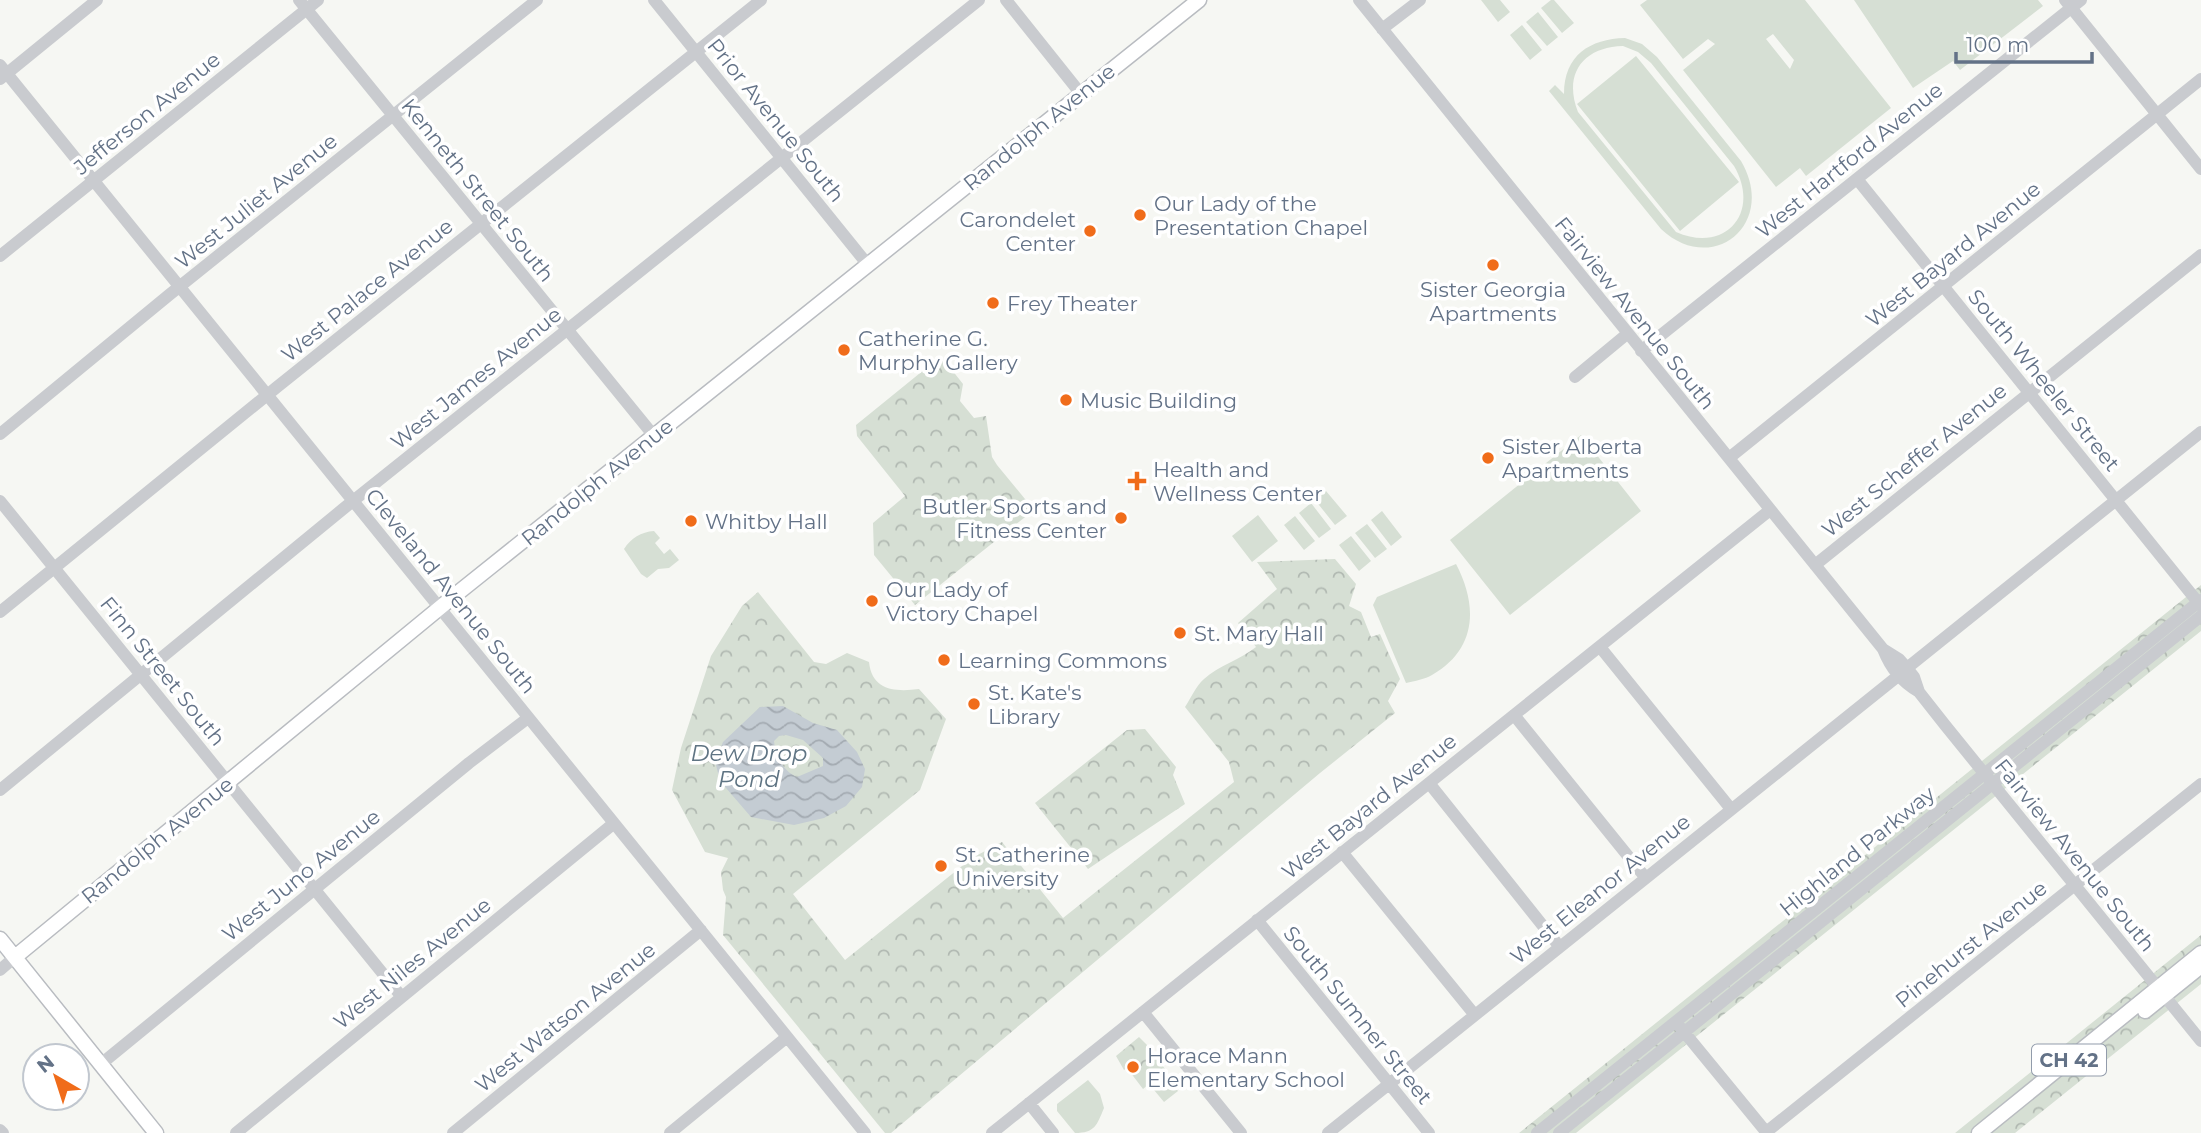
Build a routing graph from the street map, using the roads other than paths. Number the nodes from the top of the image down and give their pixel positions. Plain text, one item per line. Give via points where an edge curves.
1 (97, 0) edge
2 (318, 0) edge
3 (537, 0) edge
4 (654, 0) edge
5 (761, 0) edge
6 (979, 0) edge
7 (1006, 0) edge
8 (1199, 0) edge
9 (1359, 0) edge
10 (1420, 0) edge
11 (2072, 3) edge
12 (303, 5) edge
13 (1382, 29) junction
14 (696, 52) junction
15 (2, 72) edge
16 (2201, 79) edge
17 (1081, 94) junction
18 (2157, 114) junction
19 (393, 115) junction
20 (781, 158) junction
21 (2201, 169) edge
22 (1857, 179) junction
23 (93, 180) junction
24 (481, 224) junction
25 (2201, 255) edge
26 (0, 256) edge
27 (868, 265) junction
28 (1943, 286) junction
29 (179, 287) junction
30 (567, 329) junction
31 (1627, 334) junction
32 (1641, 351) junction
33 (1575, 377) dead end
34 (2029, 393) junction
35 (268, 394) junction
36 (2201, 432) edge
37 (0, 434) edge
38 (654, 436) junction
39 (1729, 458) junction
40 (2116, 500) junction
41 (0, 501) edge
42 (354, 501) junction
43 (1770, 510) junction
44 (1815, 565) junction
45 (54, 568) junction
46 (2200, 603) edge
47 (440, 609) junction
48 (0, 612) edge
49 (2201, 617) edge
50 (1600, 647) junction
51 (1902, 672) junction
52 (141, 675) junction
53 (1514, 715) junction
54 (528, 718) junction
55 (1989, 779) junction
56 (228, 782) junction
57 (1429, 783) junction
58 (2201, 784) edge
59 (0, 790) edge
60 (1731, 809) junction
61 (613, 824) junction
62 (1342, 852) junction
63 (1645, 877) junction
64 (2075, 885) junction
65 (314, 889) junction
66 (1257, 920) junction
67 (701, 930) junction
68 (0, 939) edge
69 (1559, 946) junction
70 (2201, 953) edge
71 (15, 957) junction
72 (2201, 966) edge
73 (0, 970) edge
74 (2161, 991) junction
75 (401, 996) junction
76 (1143, 1012) junction
77 (1474, 1014) junction
78 (1680, 1027) junction
79 (787, 1037) junction
80 (2201, 1041) edge
81 (101, 1065) junction
82 (1388, 1084) junction
83 (1029, 1103) junction
84 (156, 1133) edge
85 (236, 1133) edge
86 (453, 1133) edge
87 (670, 1133) edge
88 (865, 1133) edge
89 (992, 1133) edge
90 (1054, 1133) edge
91 (1241, 1133) edge
92 (1328, 1133) edge
93 (1429, 1133) edge
94 (1537, 1133) edge
95 (1559, 1133) edge
96 (1766, 1133) edge
97 (1979, 1133) edge
98 (1993, 1133) edge

1 - 15 street
2 - 12 street, Jefferson Avenue
3 - 19 street, West Juliet Avenue
4 - 14 street, Prior Avenue South
5 - 14 street, West Palace Avenue
6 - 20 street, West James Avenue
7 - 17 street
8 - 17 main road, Randolph Avenue
9 - 13 street, Fairview Avenue South
10 - 13 street
11 - 18 street
11 - 22 street, West Hartford Avenue
12 - 19 street, Kenneth Street South
12 - 23 street, Jefferson Avenue
13 - 31 street, Fairview Avenue South
14 - 20 street, Prior Avenue South
14 - 24 street, West Palace Avenue
15 - 23 street, Cleveland Avenue South
16 - 18 street, West Bayard Avenue
17 - 27 main road, Randolph Avenue
18 - 21 street
18 - 28 street, West Bayard Avenue
19 - 24 street, Kenneth Street South
19 - 29 street, West Juliet Avenue
20 - 27 street, Prior Avenue South
20 - 30 street, West James Avenue
22 - 28 street, South Wheeler Street
22 - 32 street, West Hartford Avenue
23 - 26 street, Jefferson Avenue
23 - 29 street, Cleveland Avenue South
24 - 30 street, Kenneth Street South
24 - 35 street, West Palace Avenue
25 - 34 street, West Scheffer Avenue
27 - 38 main road, Randolph Avenue
28 - 34 street, South Wheeler Street
28 - 39 street, West Bayard Avenue
29 - 35 street, Cleveland Avenue South
29 - 37 street, West Juliet Avenue
30 - 38 street, Kenneth Street South
30 - 42 street, West James Avenue
31 - 32 street, Fairview Avenue South
31 - 33 street
32 - 39 street, Fairview Avenue South
34 - 40 street, South Wheeler Street
34 - 44 street, West Scheffer Avenue
35 - 42 street, Cleveland Avenue South
35 - 45 street, West Palace Avenue
36 - 40 street, West Eleanor Avenue
38 - 47 main road, Randolph Avenue
39 - 43 street, Fairview Avenue South
40 - 46 street, South Wheeler Street
40 - 51 street, West Eleanor Avenue
41 - 45 street, Finn Street South
42 - 47 street, Cleveland Avenue South
42 - 52 street, West James Avenue
43 - 44 street, Fairview Avenue South
43 - 50 street, West Bayard Avenue
44 - 51 street, Fairview Avenue South via 1883,649 1899,659
45 - 48 street, West Palace Avenue
45 - 52 street, Finn Street South
46 - 55 street, Highland Parkway
47 - 54 street, Cleveland Avenue South
47 - 56 main road, Randolph Avenue
49 - 55 street, Highland Parkway
50 - 53 street, West Bayard Avenue
50 - 60 street
51 - 55 street, Fairview Avenue South via 1914,677 1919,692
51 - 60 street, West Eleanor Avenue
52 - 56 street, Finn Street South
52 - 59 street, West James Avenue
53 - 57 street, West Bayard Avenue
53 - 63 street
54 - 61 street, Cleveland Avenue South
54 - 65 street, West Juno Avenue
55 - 64 street, Fairview Avenue South
55 - 78 street, Highland Parkway
56 - 65 street, Finn Street South
56 - 71 main road, Randolph Avenue
57 - 62 street, West Bayard Avenue
57 - 69 street
58 - 64 street, Pinehurst Avenue
60 - 63 street, West Eleanor Avenue
61 - 67 street, Cleveland Avenue South
61 - 75 street, West Niles Avenue
62 - 66 street, West Bayard Avenue
62 - 77 street
63 - 69 street, West Eleanor Avenue
64 - 74 street, Fairview Avenue South
64 - 96 street, Pinehurst Avenue
65 - 75 street, Finn Street South
65 - 81 street, West Juno Avenue
66 - 76 street, West Bayard Avenue
66 - 82 street, South Sumner Street
67 - 79 street, Cleveland Avenue South
67 - 86 street, West Watson Avenue
68 - 71 main road
69 - 77 street, West Eleanor Avenue
70 - 74 main road, CH 42
71 - 73 street, Randolph Avenue
71 - 81 main road
72 - 74 main road, CH 42
74 - 80 street, Fairview Avenue South
74 - 97 main road, CH 42
74 - 98 main road, CH 42
75 - 85 street, West Niles Avenue
76 - 83 street, West Bayard Avenue
76 - 91 street
77 - 82 street, West Eleanor Avenue
78 - 94 street, Highland Parkway
78 - 95 street, Highland Parkway
78 - 96 street
79 - 87 street
79 - 88 street, Cleveland Avenue South
81 - 84 main road
82 - 92 street, West Eleanor Avenue
82 - 93 street, South Sumner Street
83 - 89 street, West Bayard Avenue
83 - 90 street

